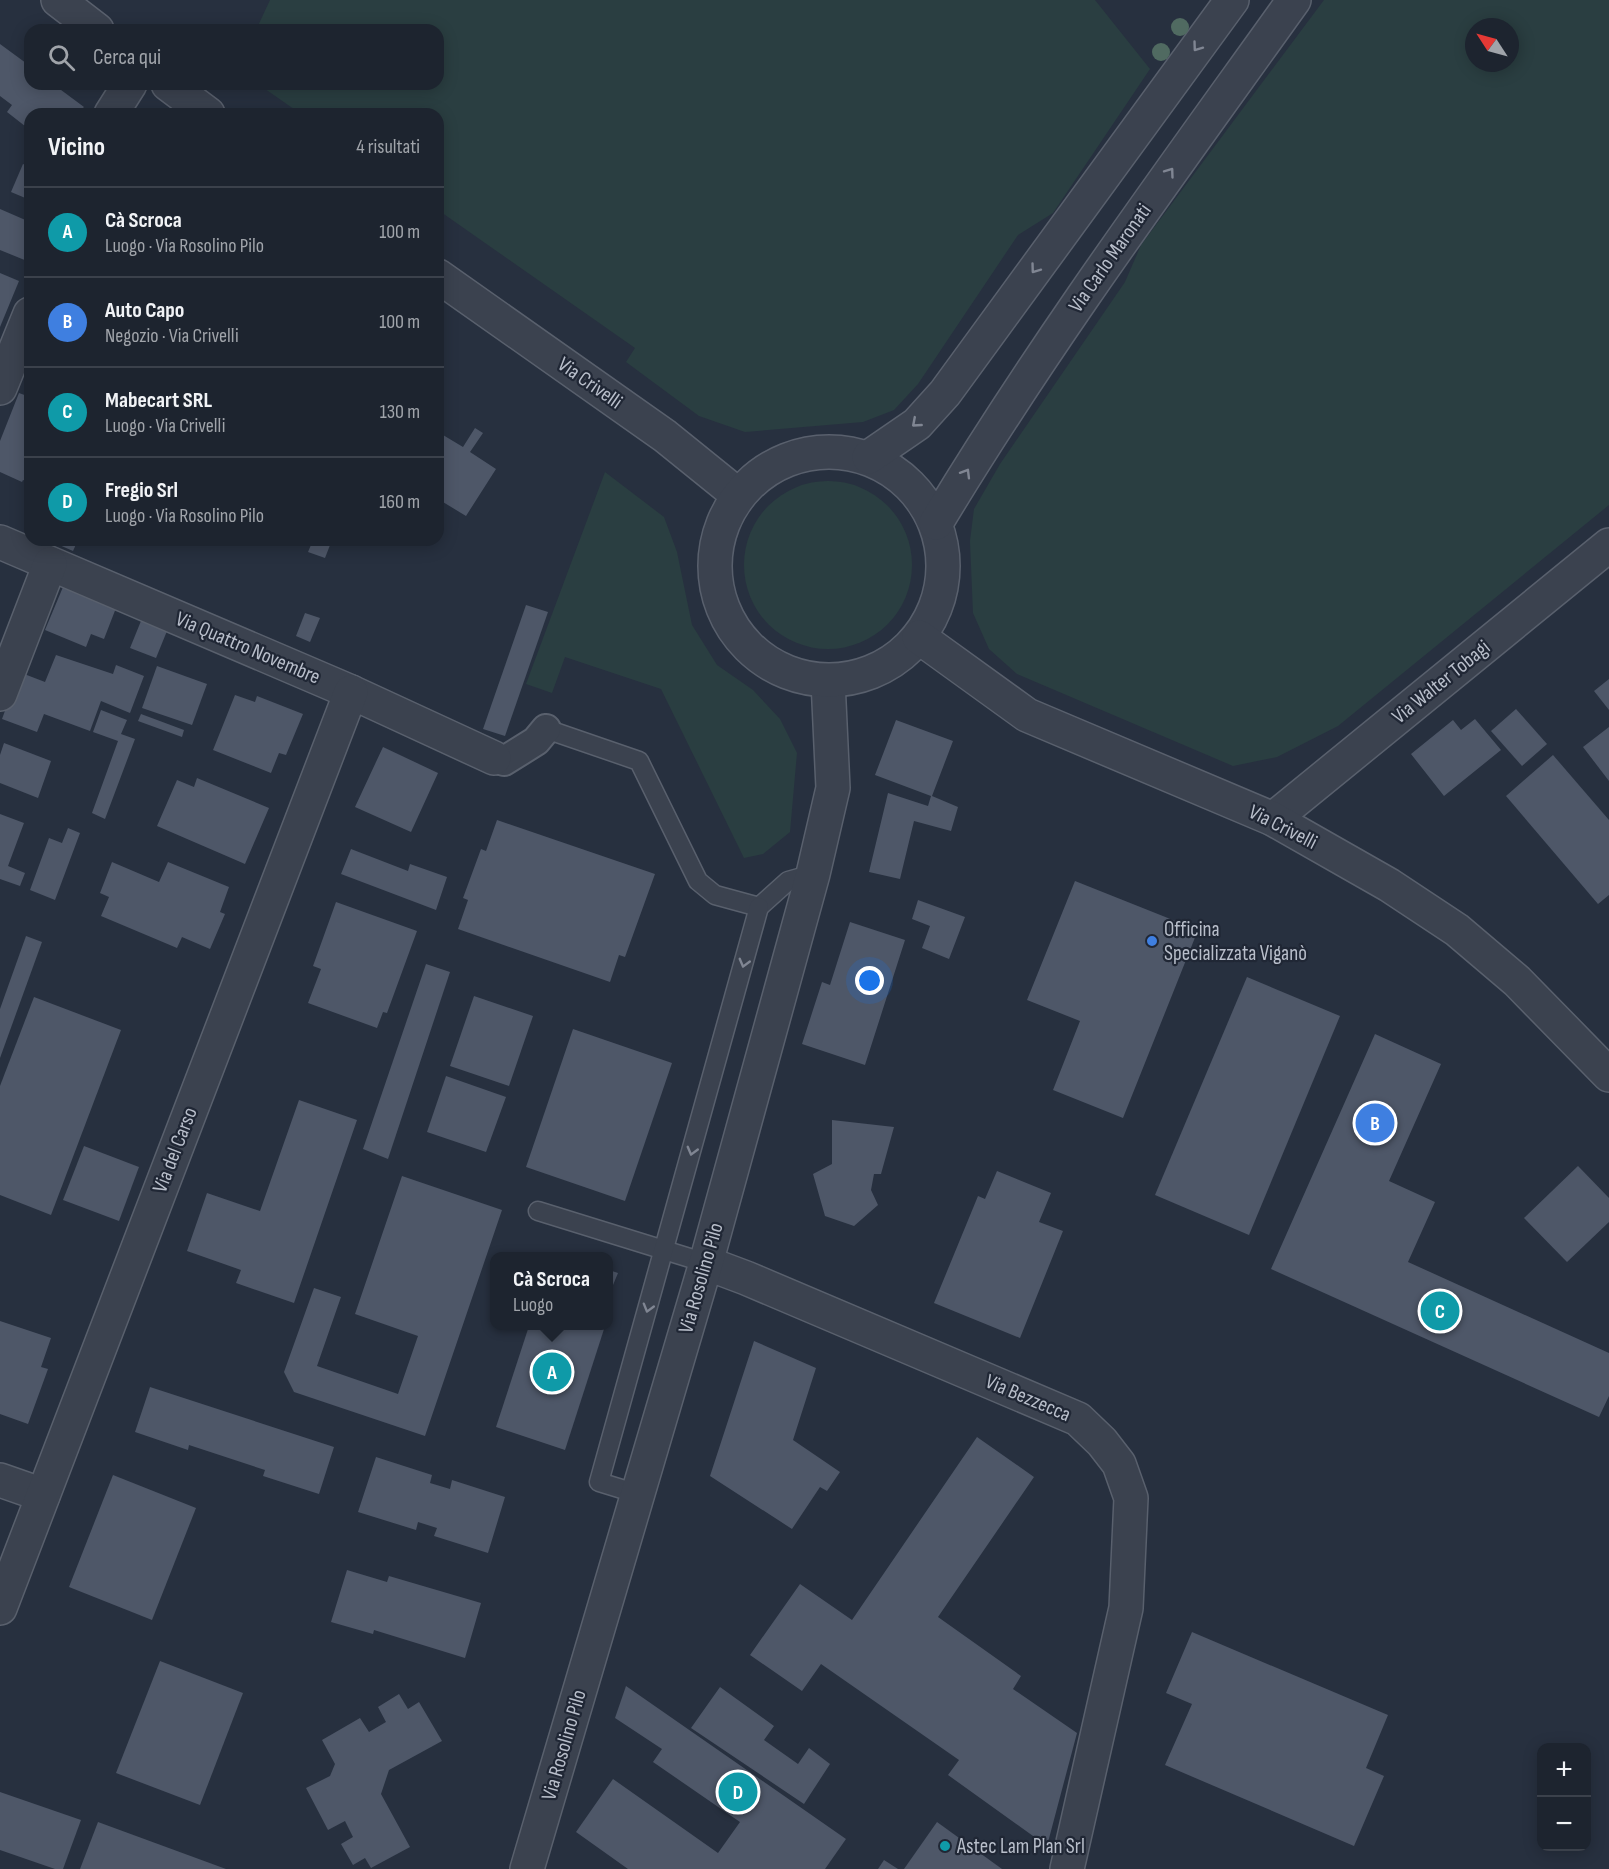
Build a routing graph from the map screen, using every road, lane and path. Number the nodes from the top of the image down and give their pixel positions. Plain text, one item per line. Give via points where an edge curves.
1 (58, 0) edge
2 (1232, 0) edge
3 (1294, 0) edge
4 (89, 24) edge
5 (126, 90) edge
6 (176, 90) edge
7 (115, 108) edge
8 (200, 108) edge
9 (444, 280) edge
10 (24, 329) edge
11 (0, 388) edge
12 (869, 458) junction
13 (738, 495) junction
14 (936, 523) junction
15 (0, 542) edge
16 (1609, 545) edge
17 (50, 564) junction
18 (919, 637) junction
19 (828, 681) junction
20 (351, 692) junction
21 (0, 694) edge
22 (546, 729) joint
23 (495, 758) joint
24 (1273, 819) junction
25 (813, 874) junction
26 (759, 907) junction
27 (1609, 1074) edge
28 (538, 1211) dead end
29 (664, 1252) junction
30 (706, 1263) junction
31 (0, 1480) edge
32 (638, 1494) junction
33 (43, 1495) junction
34 (0, 1608) edge
35 (527, 1869) edge
36 (1067, 1869) edge

1 - 4 street
2 -> 12 street via 945,393 917,424
14 -> 3 street, Via Carlo Maronati via 994,427 1109,258
5 - 7 street
6 - 8 street
9 - 13 street, Via Crivelli via 665,436
10 - 11 street
12 - 13 street via 834,451 798,455 765,470
12 - 14 street via 897,472 920,495
13 - 19 street via 722,523 715,554 716,586 726,616 744,643 768,663 797,676
14 - 18 street via 943,552 943,582 934,611
15 - 17 street, Via Quattro Novembre
16 - 24 street, Via Walter Tobagi
17 - 20 street, Via Quattro Novembre
17 - 21 street
18 - 19 street via 901,656 879,669 854,678
18 - 24 street, Via Crivelli via 1027,715
19 - 25 street, Via Rosolino Pilo via 833,789
20 - 23 street, Via Quattro Novembre
20 - 33 street, Via del Carso
22 - 23 street via 536,741 504,760
22 - 26 lane via 639,761 698,881 715,895
24 - 27 street, Via Crivelli via 1389,885 1458,930 1517,981
25 - 26 lane via 788,881
25 - 30 street, Via Rosolino Pilo
26 -> 29 lane
28 - 29 lane
29 - 30 lane
29 -> 32 lane via 599,1482
30 - 32 street, Via Rosolino Pilo
30 - 36 street, Via Bezzecca via 1078,1419 1119,1464 1131,1498 1126,1608
31 - 33 street
32 - 35 street, Via Rosolino Pilo
33 - 34 street, Via del Carso

